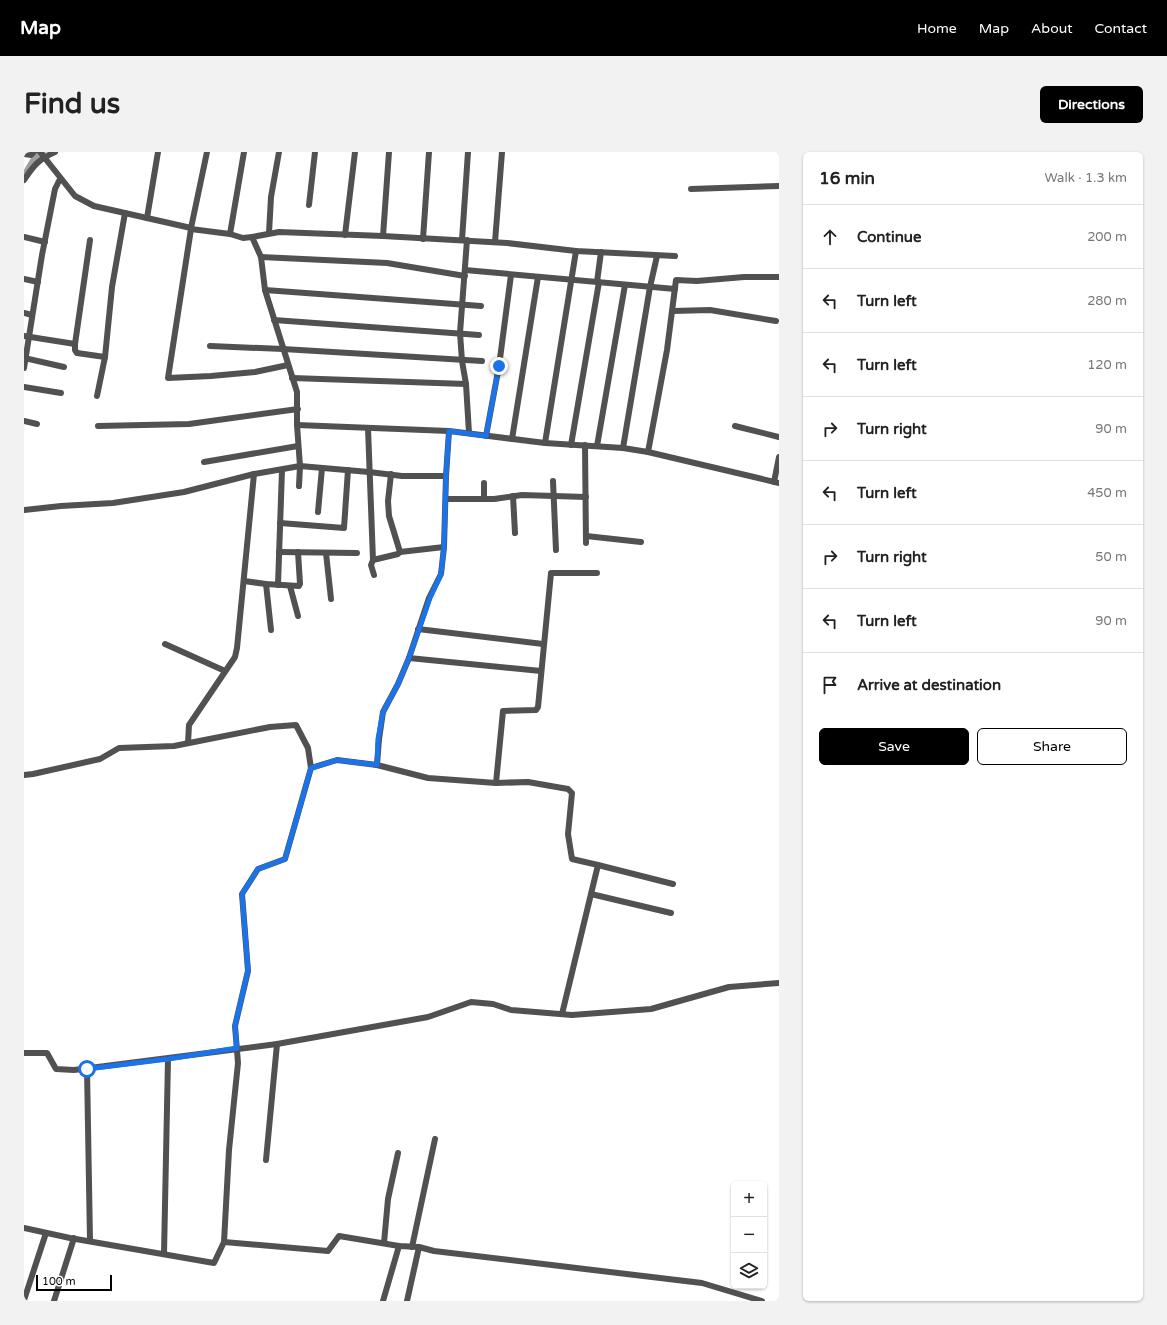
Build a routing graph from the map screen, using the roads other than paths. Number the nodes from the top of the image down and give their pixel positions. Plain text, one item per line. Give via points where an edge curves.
1 (34, 152) edge
2 (55, 152) edge
3 (158, 152) edge
4 (207, 152) edge
5 (244, 152) edge
6 (279, 152) edge
7 (315, 152) edge
8 (355, 152) edge
9 (389, 152) edge
10 (429, 152) edge
11 (468, 152) edge
12 (502, 152) edge
13 (24, 154) edge
14 (42, 154) edge
15 (60, 179) junction
16 (24, 180) edge
17 (779, 186) edge
18 (692, 189) dead end
19 (309, 205) dead end
20 (125, 213) junction
21 (147, 218) junction
22 (191, 229) junction
23 (269, 233) junction
24 (230, 234) junction
25 (345, 235) junction
26 (252, 236) junction
27 (383, 236) junction
28 (24, 237) edge
29 (423, 239) junction
30 (90, 240) dead end
31 (465, 240) junction
32 (45, 242) junction
33 (495, 242) junction
34 (576, 251) junction
35 (601, 252) junction
36 (261, 256) junction
37 (657, 256) junction
38 (675, 256) dead end
39 (465, 273) junction
40 (511, 275) junction
41 (538, 277) junction
42 (779, 277) edge
43 (24, 279) edge
44 (572, 279) junction
45 (38, 282) junction
46 (598, 282) junction
47 (625, 284) junction
48 (650, 287) junction
49 (675, 289) junction
50 (265, 290) junction
51 (462, 304) junction
52 (481, 306) dead end
53 (673, 311) junction
54 (24, 313) edge
55 (32, 315) junction
56 (274, 320) junction
57 (776, 321) dead end
58 (460, 333) junction
59 (479, 334) dead end
60 (26, 336) edge
61 (75, 344) junction
62 (210, 346) dead end
63 (283, 349) junction
64 (105, 357) junction
65 (25, 358) edge
66 (462, 361) junction
67 (482, 362) dead end
68 (288, 365) junction
69 (64, 367) dead end
70 (24, 368) edge
71 (292, 378) junction
72 (466, 384) junction
73 (24, 387) edge
74 (61, 393) dead end
75 (98, 396) dead end
76 (298, 409) junction
77 (24, 421) edge
78 (37, 424) dead end
79 (297, 425) junction
80 (98, 426) dead end
81 (735, 426) dead end
82 (368, 428) junction
83 (449, 431) junction
84 (469, 433) junction
85 (486, 436) junction
86 (779, 436) edge
87 (512, 439) junction
88 (546, 443) junction
89 (571, 445) junction
90 (585, 445) junction
91 (298, 446) junction
92 (597, 446) junction
93 (623, 448) junction
94 (648, 452) junction
95 (779, 457) edge
96 (204, 462) dead end
97 (300, 466) junction
98 (322, 468) junction
99 (282, 470) junction
100 (348, 470) junction
101 (369, 472) junction
102 (254, 474) junction
103 (391, 474) junction
104 (446, 476) junction
105 (553, 481) dead end
106 (484, 483) dead end
107 (776, 483) edge
108 (299, 486) dead end
109 (513, 496) junction
110 (555, 496) junction
111 (586, 497) junction
112 (446, 499) junction
113 (484, 499) junction
114 (24, 510) edge
115 (318, 512) dead end
116 (280, 523) junction
117 (515, 533) dead end
118 (586, 536) junction
119 (641, 542) dead end
120 (586, 543) dead end
121 (444, 547) junction
122 (556, 550) dead end
123 (279, 552) junction
124 (298, 552) junction
125 (400, 552) junction
126 (326, 553) junction
127 (357, 553) dead end
128 (373, 560) junction
129 (597, 573) dead end
130 (374, 575) dead end
131 (244, 581) junction
132 (266, 584) junction
133 (278, 585) junction
134 (290, 586) junction
135 (331, 599) dead end
136 (298, 616) dead end
137 (271, 630) dead end
138 (418, 630) junction
139 (165, 644) dead end
140 (544, 644) junction
141 (409, 658) junction
142 (225, 671) junction
143 (541, 671) junction
144 (188, 743) junction
145 (377, 765) junction
146 (311, 768) junction
147 (24, 775) edge
148 (496, 783) junction
149 (598, 865) junction
150 (673, 884) dead end
151 (591, 894) junction
152 (671, 913) dead end
153 (779, 983) edge
154 (562, 1014) junction
155 (277, 1044) junction
156 (237, 1048) junction
157 (24, 1053) edge
158 (168, 1059) junction
159 (87, 1069) junction
160 (435, 1139) dead end
161 (398, 1153) dead end
162 (266, 1160) dead end
163 (24, 1228) edge
164 (46, 1233) junction
165 (74, 1238) junction
166 (90, 1241) junction
167 (224, 1242) junction
168 (384, 1243) junction
169 (399, 1246) junction
170 (412, 1247) junction
171 (419, 1247) junction
172 (164, 1254) junction
173 (24, 1300) edge
174 (54, 1301) edge
175 (383, 1301) edge
176 (407, 1301) edge
177 (762, 1301) edge

1 - 13 street via 31,155
2 - 14 street
3 - 21 street
4 - 22 street
5 - 24 street
6 - 23 street via 271,197
7 - 19 street
8 - 25 street
9 - 27 street
10 - 29 street
11 - 31 street
12 - 33 street
14 - 15 street
14 - 16 street
15 - 20 street via 74,196 94,206
15 - 32 street via 55,189
17 - 18 street
20 - 21 street
20 - 64 street via 112,286
21 - 22 street
22 - 24 street
22 - 68 street via 168,378 255,372
23 - 25 street
23 - 26 street
24 - 26 street via 243,238
25 - 27 street
26 - 36 street
27 - 29 street
28 - 32 street
29 - 31 street
30 - 61 street
31 - 33 street
31 - 39 street
32 - 45 street
33 - 34 street
34 - 35 street
34 - 44 street
35 - 37 street
35 - 46 street
36 - 39 street via 387,263
36 - 50 street
37 - 38 street
37 - 48 street
39 - 40 street
39 - 51 street
40 - 41 street
40 - 85 street via 499,366
41 - 44 street
41 - 87 street
42 - 49 street via 697,281 677,279
43 - 45 street
44 - 46 street
44 - 88 street
45 - 55 street
46 - 47 street
46 - 89 street
47 - 48 street
47 - 92 street
48 - 49 street
48 - 93 street
49 - 53 street
50 - 51 street
50 - 56 street
51 - 52 street
51 - 58 street
53 - 57 street via 710,310
53 - 94 street
54 - 55 street
55 - 60 street
56 - 58 street
56 - 63 street
58 - 59 street
58 - 66 street
60 - 61 street
60 - 65 street
61 - 64 street via 78,353
62 - 63 street
63 - 66 street
63 - 68 street
64 - 75 street
65 - 69 street
65 - 70 street
66 - 67 street
66 - 72 street
68 - 71 street
71 - 72 street
71 - 76 street via 297,392
72 - 84 street
73 - 74 street
76 - 79 street
76 - 80 street via 189,424
77 - 78 street
79 - 82 street
79 - 91 street
81 - 86 street
82 - 83 street
82 - 101 street
83 - 84 street
83 - 104 street
84 - 85 street
85 - 87 street
87 - 88 street
88 - 89 street
89 - 90 street
90 - 92 street
90 - 111 street
91 - 96 street
91 - 97 street
92 - 93 street
93 - 94 street
94 - 107 street
95 - 107 street
97 - 98 street
97 - 99 street
97 - 108 street
98 - 100 street
98 - 115 street
99 - 102 street
99 - 116 street
100 - 101 street
100 - 116 street via 344,528
101 - 103 street
101 - 128 street
102 - 114 street via 184,492 113,503
102 - 131 street
103 - 104 street
103 - 125 street via 389,516
104 - 112 street
105 - 110 street
106 - 113 street
109 - 110 street
109 - 113 street
109 - 117 street
110 - 111 street
110 - 122 street
111 - 118 street
112 - 113 street
112 - 121 street
116 - 123 street
118 - 119 street
118 - 120 street
121 - 125 street
121 - 138 street via 441,574
123 - 124 street
123 - 133 street
124 - 126 street
124 - 134 street via 300,584 298,587
125 - 128 street
126 - 127 street
126 - 135 street
128 - 130 street via 371,565
129 - 140 street via 551,573
131 - 132 street
131 - 142 street via 235,657
132 - 133 street
132 - 137 street
133 - 134 street
134 - 136 street
138 - 140 street
138 - 141 street
139 - 142 street
140 - 143 street
141 - 143 street
141 - 145 street via 383,712
142 - 144 street via 189,725
143 - 148 street via 537,709 502,713
144 - 146 street via 270,727 296,725 308,748
144 - 147 street via 119,748 100,759
145 - 146 street via 337,760
145 - 148 street via 428,778
146 - 156 street via 285,859 258,869 242,894 248,970 235,1026
148 - 149 street via 528,782 571,791 568,834 572,859
149 - 150 street
149 - 151 street
151 - 152 street
151 - 154 street
153 - 154 street via 729,987 651,1009
154 - 155 street via 511,1010 493,1004 471,1002 428,1017
155 - 156 street
155 - 162 street
156 - 158 street
156 - 167 street via 238,1063 229,1150
157 - 159 street via 47,1053 56,1069
158 - 159 street
158 - 172 street
159 - 166 street
160 - 170 street
161 - 168 street via 388,1199
163 - 164 street
164 - 165 street
164 - 173 street
165 - 166 street
165 - 174 street
166 - 172 street
167 - 168 street via 328,1251 339,1236
167 - 172 street via 214,1263
168 - 169 street
169 - 170 street
169 - 175 street
170 - 171 street
171 - 176 street
171 - 177 street via 442,1252 702,1283

